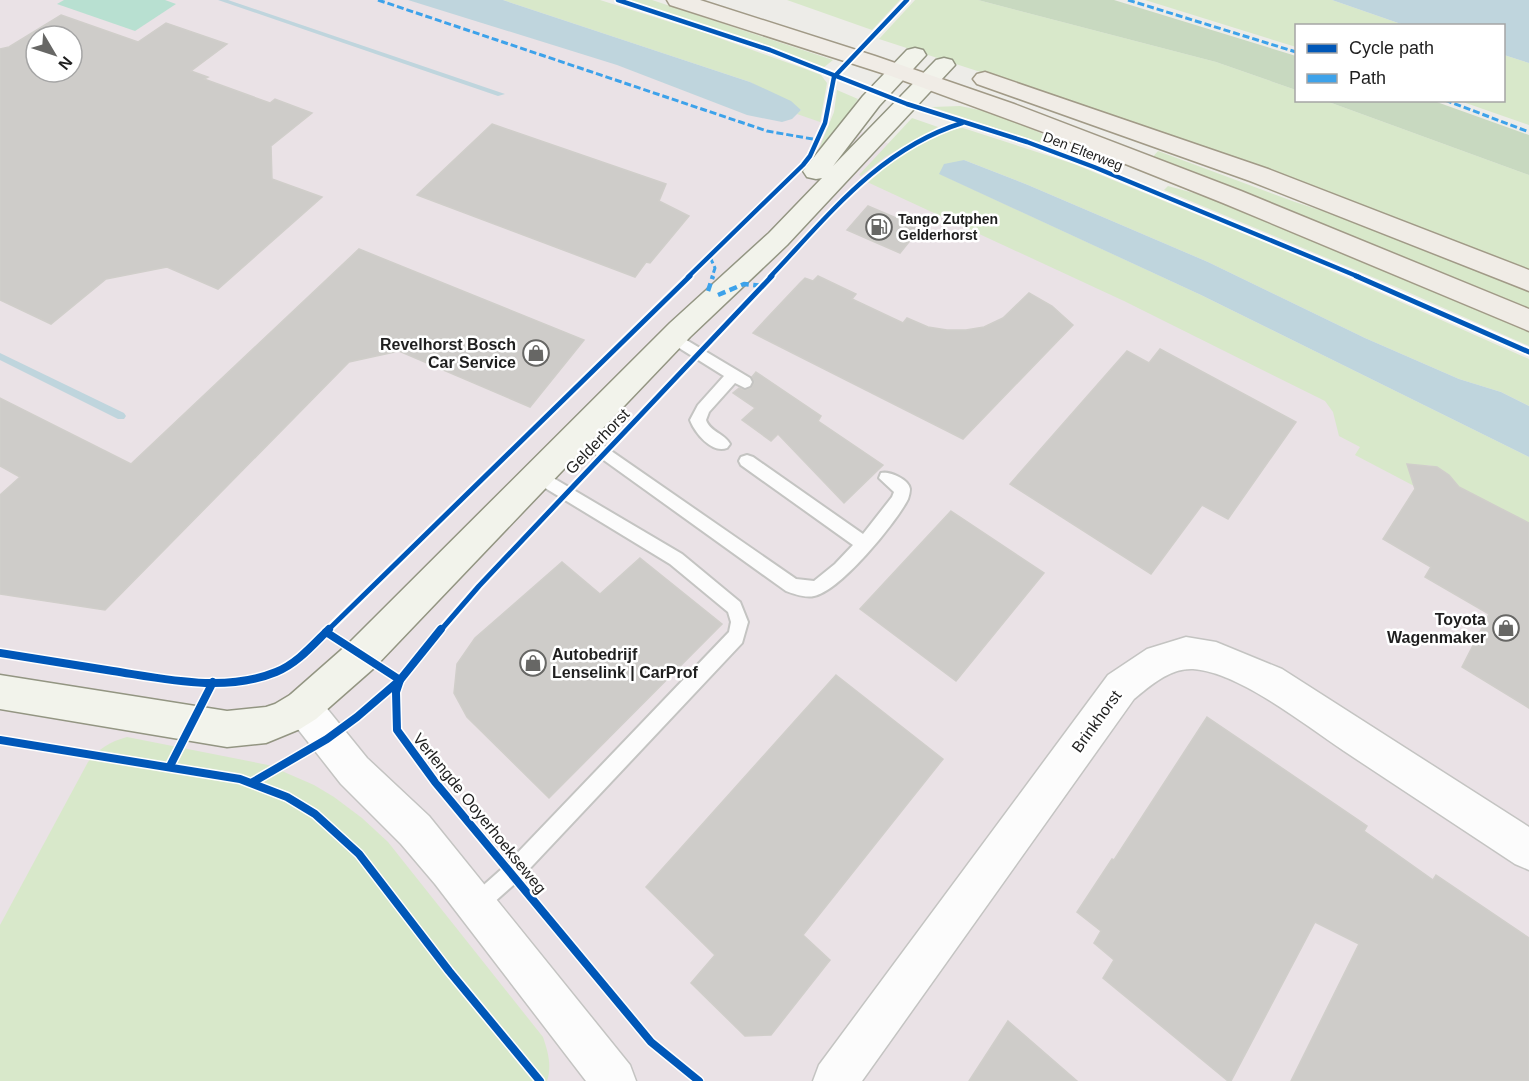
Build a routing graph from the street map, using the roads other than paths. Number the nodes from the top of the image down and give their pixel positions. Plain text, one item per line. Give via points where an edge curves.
1 (678, 0) edge
2 (736, 0) edge
3 (907, 63) junction
4 (936, 73) junction
5 (1529, 281) edge
6 (1529, 321) edge
7 (676, 334) junction
8 (578, 434) junction
9 (722, 444) dead end
10 (747, 460) dead end
11 (538, 475) junction
12 (887, 477) dead end
13 (863, 543) junction
14 (0, 692) edge
15 (303, 707) junction
16 (1529, 850) edge
17 (476, 905) junction
18 (614, 1081) edge
19 (836, 1081) edge

1 - 3 main road, Den Elterweg
2 - 3 main road, Den Elterweg
3 - 4 main road, Den Elterweg
3 - 7 street, Gelderhorst via 806,182 726,268
4 - 5 main road, Den Elterweg via 1127,127
4 - 6 main road, Den Elterweg
4 - 7 street, Gelderhorst via 778,239
7 - 8 street, Gelderhorst
7 - 9 lane via 740,378 703,408 698,420 701,429
8 - 11 street, Gelderhorst
8 - 13 lane via 792,586 820,586
10 - 13 lane
11 - 15 street, Gelderhorst via 361,656
11 - 17 lane via 676,559 734,607 740,615 740,627 736,637 670,707 511,874
12 - 13 lane via 902,489 900,499
14 - 15 street via 227,729 266,725
15 - 17 street via 354,771 415,830
16 - 19 street, Brinkhorst via 1269,681 1232,662 1187,652 1149,665 1121,687
17 - 18 street

